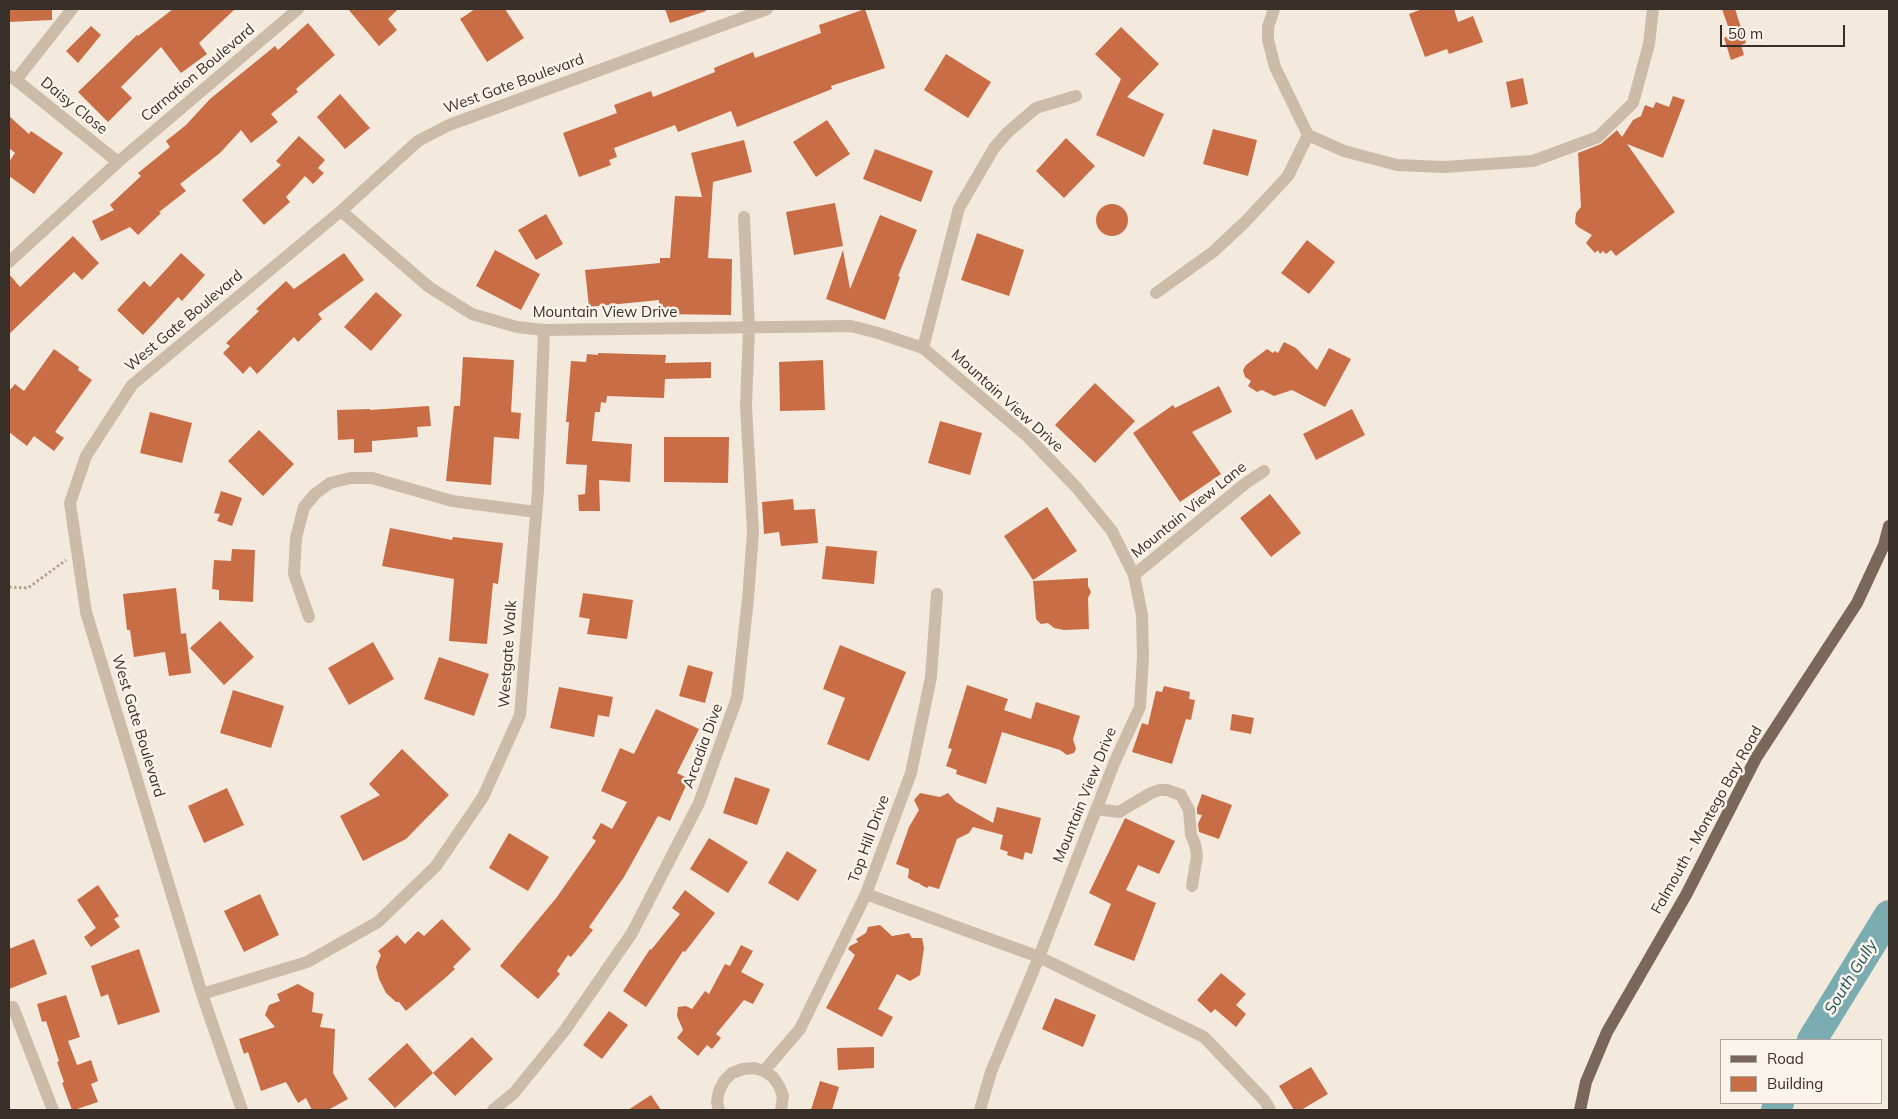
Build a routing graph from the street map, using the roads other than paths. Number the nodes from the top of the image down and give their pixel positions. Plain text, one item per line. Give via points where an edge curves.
1 (72, 9) edge
2 (298, 9) edge
3 (767, 9) edge
4 (1274, 9) edge
5 (1653, 9) edge
6 (12, 78) edge
7 (1076, 96) dead end
8 (1308, 136) junction
9 (118, 162) junction
10 (341, 211) junction
11 (744, 217) dead end
12 (9, 262) edge
13 (1156, 293) dead end
14 (749, 328) junction
15 (544, 330) junction
16 (922, 348) junction
17 (1264, 471) dead end
18 (536, 512) junction
19 (1889, 526) edge
20 (1134, 575) junction
21 (937, 594) dead end
22 (309, 616) dead end
23 (1096, 809) junction
24 (1192, 886) dead end
25 (866, 894) junction
26 (1039, 957) junction
27 (202, 994) junction
28 (13, 1007) dead end
29 (764, 1071) junction
30 (53, 1110) edge
31 (242, 1110) edge
32 (493, 1110) edge
33 (719, 1110) edge
34 (781, 1110) edge
35 (980, 1110) edge
36 (1270, 1110) edge
37 (1580, 1110) edge

1 - 6 street
2 - 9 street, Carnation Boulevard
3 - 10 street, West Gate Boulevard via 449,125 418,141
4 - 8 street via 1268,40 1274,67
5 - 8 street via 1649,44 1633,103 1598,137 1575,147 1533,161 1444,167 1397,165 1344,152
6 - 9 street, Daisy Close
7 - 16 street via 1036,108 994,148 959,208
8 - 13 street via 1288,176 1245,222 1213,252
9 - 12 street, Carnation Boulevard
10 - 15 street, Mountain View Drive via 429,287 472,314 516,327
10 - 27 street, West Gate Boulevard via 132,385 86,456 70,504 86,612
11 - 14 street, Arcadia Dive
14 - 15 street, Mountain View Drive
14 - 16 street, Mountain View Drive via 851,326
14 - 32 street, Arcadia Dive via 746,406 753,531 737,698 699,803 632,933 565,1030 514,1093
15 - 18 street, Westgate Walk
16 - 20 street, Mountain View Drive via 1028,437 1076,487 1112,531
17 - 20 street, Mountain View Lane
18 - 22 street via 452,501 372,478 350,478 330,483 304,507 296,538 294,574
18 - 27 street, Westgate Walk via 520,715 483,798 436,866 378,922 307,962
19 - 37 main road, Falmouth - Montego Bay Road via 1884,546 1857,603 1756,758 1686,895 1607,1032 1586,1082
20 - 23 street, Mountain View Drive via 1142,615 1140,707
21 - 25 street, Top Hill Drive via 931,676 911,773
23 - 24 street via 1120,812 1159,790 1181,795 1189,810 1197,856
23 - 26 street, Mountain View Drive
25 - 26 street
25 - 29 street, Top Hill Drive via 800,1029
26 - 35 street, Mountain View Drive via 991,1072
26 - 36 street via 1204,1037
27 - 31 street, West Gate Boulevard
28 - 30 street
29 - 33 street via 754,1068 732,1073 719,1091
29 - 34 street via 779,1086

